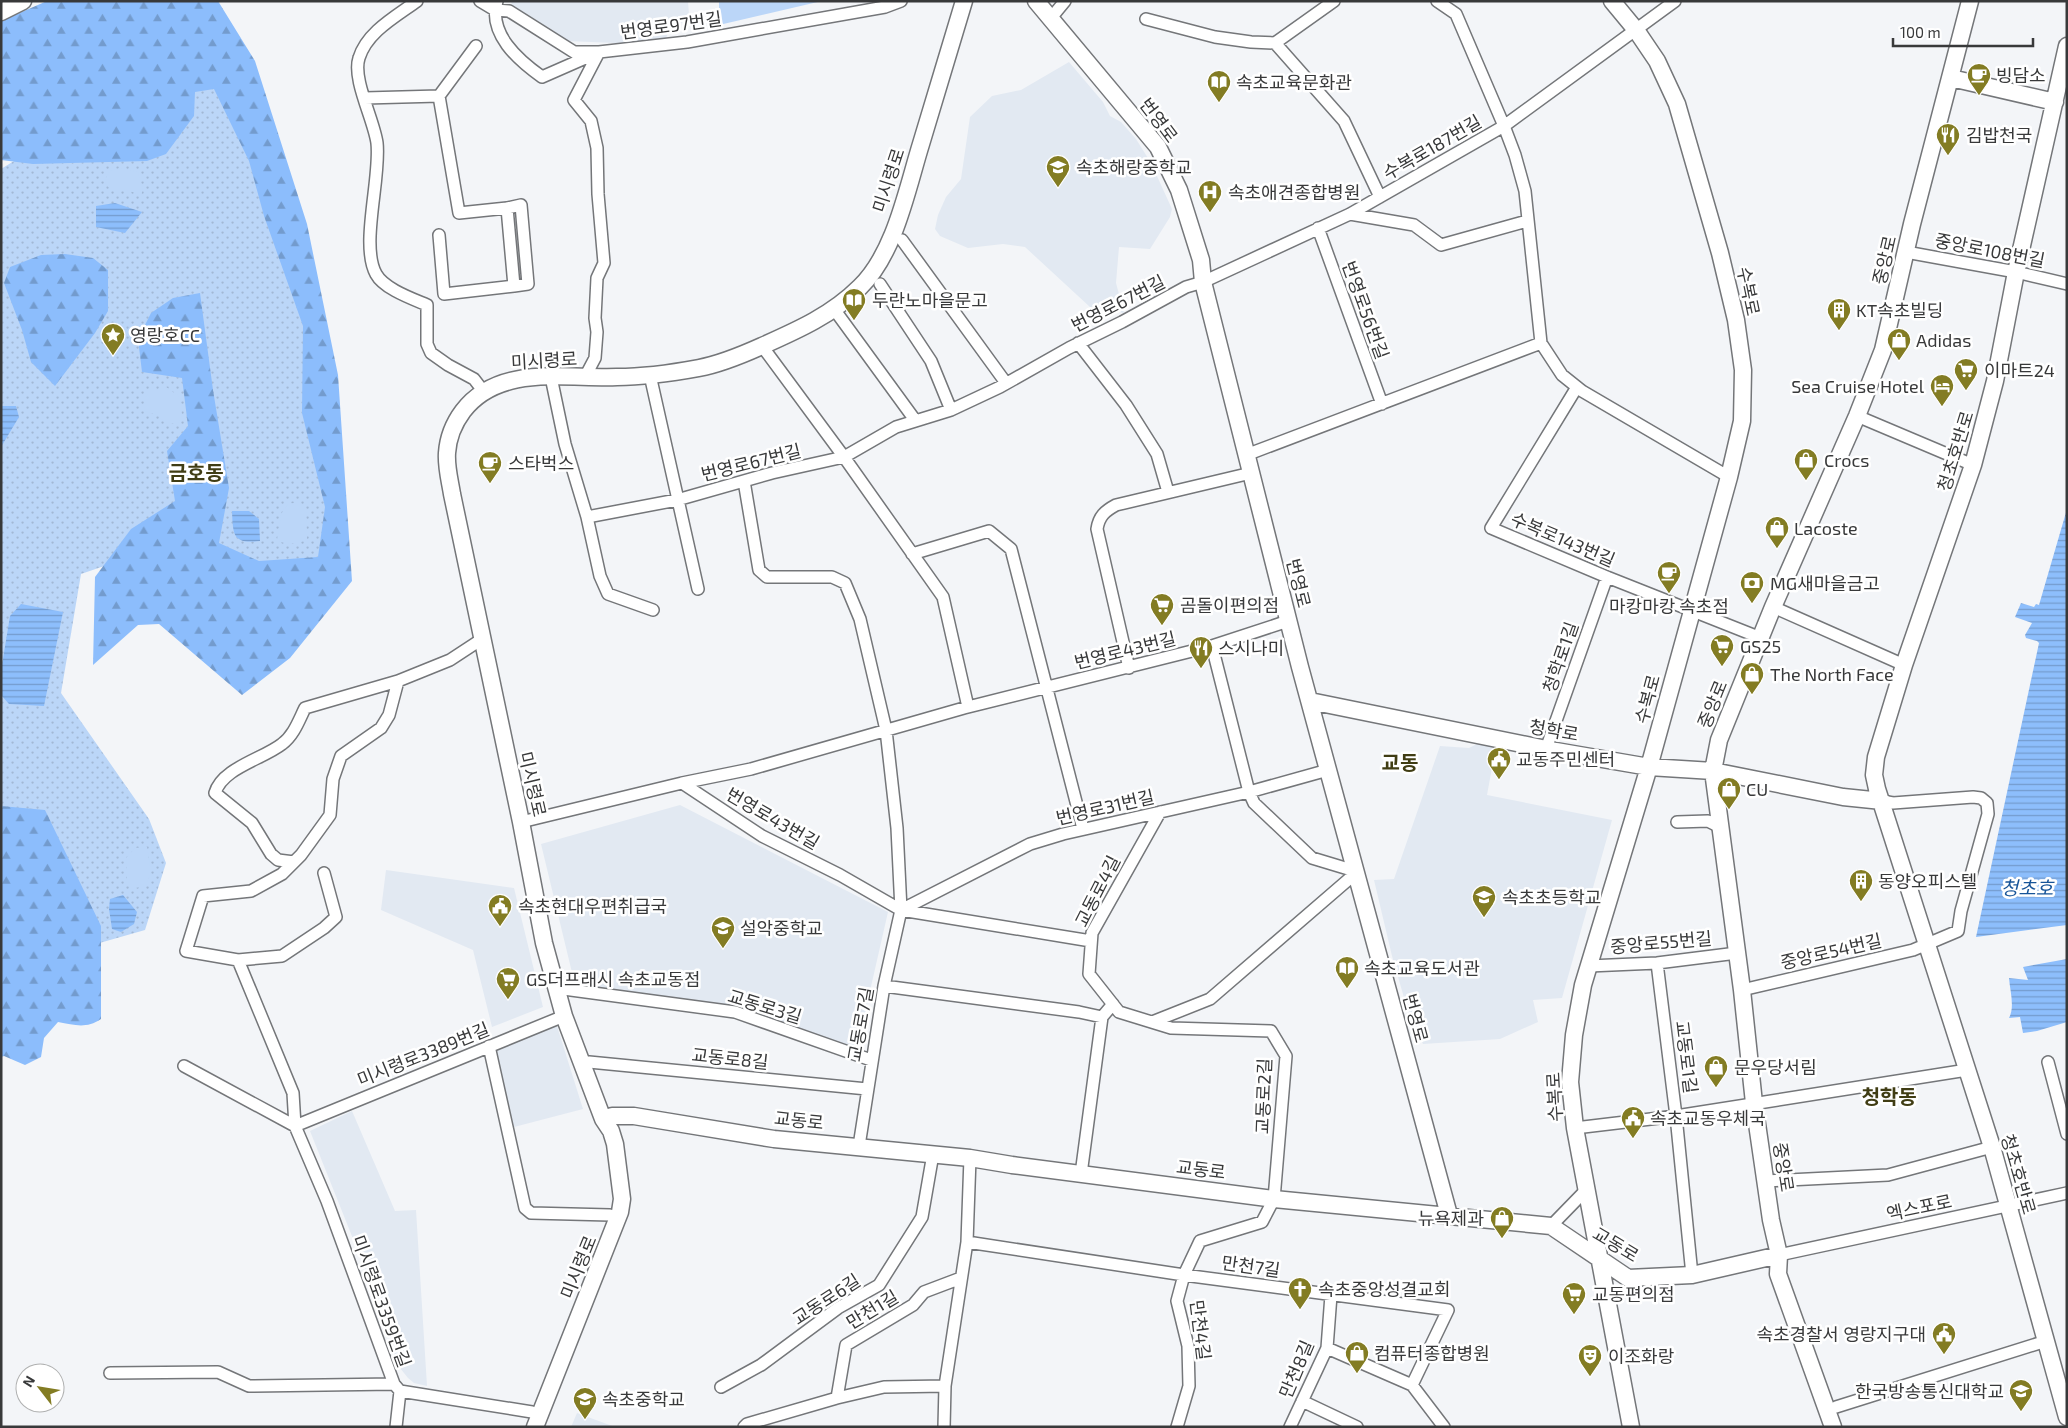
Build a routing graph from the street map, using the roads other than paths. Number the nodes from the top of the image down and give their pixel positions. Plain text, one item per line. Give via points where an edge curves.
1 (23, 1) edge
2 (417, 1) edge
3 (480, 1) edge
4 (901, 1) edge
5 (964, 1) edge
6 (1036, 1) edge
7 (1065, 1) edge
8 (1334, 1) edge
9 (1437, 1) edge
10 (1612, 1) edge
11 (1675, 1) edge
12 (1970, 1) edge
13 (496, 6) edge
14 (1, 12) edge
15 (1051, 18) junction
16 (1146, 19) dead end
17 (1636, 30) junction
18 (1275, 43) junction
19 (476, 46) dead end
20 (2067, 46) edge
21 (599, 52) junction
22 (1951, 78) junction
23 (439, 96) junction
24 (365, 98) junction
25 (2055, 102) junction
26 (1504, 126) junction
27 (1380, 197) junction
28 (1350, 214) junction
29 (1527, 221) junction
30 (1318, 228) junction
31 (439, 235) dead end
32 (902, 240) dead end
33 (1906, 252) junction
34 (2016, 272) junction
35 (1203, 282) junction
36 (880, 284) dead end
37 (2067, 284) edge
38 (834, 309) junction
39 (1078, 343) junction
40 (1541, 343) junction
41 (762, 346) junction
42 (650, 375) junction
43 (551, 377) junction
44 (586, 377) junction
45 (1006, 383) junction
46 (1577, 387) junction
47 (484, 392) junction
48 (1382, 404) junction
49 (951, 410) junction
50 (1857, 416) junction
51 (915, 420) junction
52 (1246, 455) junction
53 (844, 457) junction
54 (1973, 465) junction
55 (1251, 473) junction
56 (1729, 477) junction
57 (744, 482) junction
58 (1168, 492) junction
59 (677, 500) junction
60 (587, 517) junction
61 (912, 554) junction
62 (1607, 577) junction
63 (698, 589) dead end
64 (1773, 607) junction
65 (1692, 609) junction
66 (653, 610) dead end
67 (1288, 621) junction
68 (1761, 638) junction
69 (482, 639) junction
70 (1212, 646) junction
71 (1904, 665) junction
72 (1129, 668) junction
73 (398, 681) junction
74 (1046, 688) junction
75 (1310, 701) junction
76 (968, 707) junction
77 (886, 730) junction
78 (1546, 749) junction
79 (1649, 767) junction
80 (1328, 770) junction
81 (1713, 772) junction
82 (682, 783) junction
83 (1249, 792) junction
84 (1882, 801) junction
85 (1160, 812) junction
86 (521, 822) junction
87 (1677, 822) dead end
88 (1720, 827) junction
89 (1083, 829) junction
90 (294, 862) junction
91 (1356, 872) junction
92 (324, 873) dead end
93 (901, 910) junction
94 (1091, 941) junction
95 (1927, 945) junction
96 (1737, 953) junction
97 (238, 960) junction
98 (1657, 963) junction
99 (1589, 966) junction
100 (884, 986) junction
101 (556, 988) junction
102 (1742, 990) junction
103 (1116, 1008) junction
104 (564, 1016) junction
105 (1102, 1017) junction
106 (1152, 1022) junction
107 (489, 1046) junction
108 (871, 1060) junction
109 (589, 1062) dead end
110 (2048, 1062) dead end
111 (184, 1066) dead end
112 (1967, 1070) junction
113 (867, 1089) junction
114 (1754, 1103) junction
115 (1676, 1116) junction
116 (603, 1119) junction
117 (295, 1126) junction
118 (1575, 1128) junction
119 (2067, 1134) edge
120 (859, 1146) junction
121 (1992, 1147) junction
122 (933, 1154) junction
123 (970, 1158) junction
124 (1081, 1174) junction
125 (1766, 1181) junction
126 (1587, 1189) junction
127 (2067, 1193) edge
128 (1274, 1198) junction
129 (2007, 1205) junction
130 (610, 1215) junction
131 (1449, 1215) junction
132 (1551, 1226) junction
133 (967, 1242) junction
134 (1779, 1255) junction
135 (1601, 1260) junction
136 (1184, 1275) junction
137 (1692, 1275) junction
138 (962, 1278) junction
139 (1331, 1295) junction
140 (2046, 1341) junction
141 (1327, 1348) junction
142 (110, 1373) dead end
143 (1412, 1385) junction
144 (945, 1386) junction
145 (721, 1387) dead end
146 (397, 1388) junction
147 (837, 1398) junction
148 (1302, 1401) junction
149 (1836, 1407) junction
150 (2067, 1417) edge
151 (533, 1420) edge
152 (396, 1427) edge
153 (744, 1427) edge
154 (944, 1427) edge
155 (1177, 1427) edge
156 (1290, 1427) edge
157 (1357, 1427) edge
158 (1444, 1427) edge
159 (1631, 1427) edge
160 (1833, 1427) edge
161 (1842, 1427) edge

1 - 14 street
2 - 24 street via 365,42 358,61 359,82
3 - 13 street
4 - 21 street, 번영로97번길 via 885,8 686,42
5 - 38 street, 미시령로 via 888,243 861,286
6 - 15 street, 번영로
7 - 15 street
8 - 18 street
9 - 26 street via 1456,14
10 - 17 street, 수복로
11 - 17 street, 수복로187번길
12 - 22 street, 중앙로
13 - 21 street via 574,52
13 - 21 street, 번영로97번길 via 499,34 523,64 542,77
15 - 35 street, 번영로 via 1158,147 1179,190 1201,260
16 - 18 street via 1215,37
17 - 26 street, 수복로187번길
17 - 56 street, 수복로 via 1657,61 1677,104 1736,320 1743,370 1742,421
18 - 27 street via 1344,121
19 - 23 street
20 - 25 street, 청초호반로
21 - 44 street via 574,100 591,121 595,136 604,263 597,278 595,358
22 - 25 street
22 - 33 street, 중앙로
23 - 24 street
23 - 31 street via 459,213 506,208 514,286 444,294
24 - 47 street via 377,143 369,250 376,274 399,292 427,305 427,344 431,353 474,379
25 - 34 street, 청초호반로
26 - 27 street, 수복로187번길
26 - 29 street via 1525,191
27 - 28 street, 수복로187번길
28 - 29 street via 1414,225 1440,245
28 - 30 street, 수복로187번길
29 - 40 street
30 - 35 street, 수복로187번길
30 - 48 street, 번영로56번길
32 - 45 street
33 - 34 street, 중앙로108번길
33 - 50 street, 중앙로 via 1883,350
34 - 37 street, 중앙로108번길
34 - 54 street, 청초호반로 via 1995,382
35 - 39 street, 번영로67번길 via 1186,287
35 - 52 street, 번영로
36 - 49 street via 931,361
38 - 41 street, 미시령로 via 803,328
38 - 51 street
39 - 45 street, 번영로67번길
39 - 58 street via 1126,405 1157,454
40 - 46 street via 1562,375
40 - 48 street
41 - 42 street, 미시령로 via 702,367
41 - 53 street
42 - 44 street, 미시령로
42 - 59 street
43 - 44 street, 미시령로
43 - 47 street, 미시령로 via 504,381
43 - 60 street via 565,444
45 - 49 street, 번영로67번길
46 - 56 street
46 - 62 street, 수복로143번길 via 1491,528
47 - 69 street, 미시령로 via 470,402 458,418 450,435 447,454 452,494
48 - 52 street
49 - 51 street, 번영로67번길
50 - 54 street
50 - 64 street, 중앙로
51 - 53 street, 번영로67번길 via 896,427
52 - 55 street, 번영로
53 - 57 street, 번영로67번길
53 - 61 street
54 - 71 street, 청초호반로
55 - 58 street
55 - 67 street, 번영로
56 - 65 street, 수복로
57 - 59 street, 번영로67번길
57 - 77 street, 교동로7길 via 759,570 766,576 832,577 845,583 860,619
58 - 72 street via 1116,504 1098,520 1097,529
59 - 60 street, 번영로67번길
59 - 63 street
60 - 66 street via 600,576 608,594
61 - 74 street via 989,531 1011,549
61 - 76 street via 942,597
62 - 65 street, 수복로143번길
62 - 78 street, 청학로1길
64 - 68 street, 중앙로
64 - 71 street
65 - 68 street, 수복로143번길
65 - 79 street, 수복로
67 - 70 street, 번영로43번길
67 - 75 street, 번영로
68 - 81 street, 중앙로 via 1719,740
69 - 73 street via 450,660
69 - 86 street, 미시령로
70 - 72 street, 번영로43번길
70 - 83 street
71 - 84 street, 청초호반로 via 1876,756 1874,775
72 - 74 street, 번영로43번길
73 - 90 street via 389,715 381,728 341,756 333,779 330,815
73 - 90 street via 305,708 297,726 283,744 228,775 217,786 215,793 252,822 278,860
74 - 76 street, 번영로43번길
74 - 89 street
75 - 78 street, 청학로
75 - 80 street, 번영로
76 - 77 street, 번영로43번길
77 - 82 street, 번영로43번길 via 751,769
77 - 93 street, 교동로7길
78 - 79 street, 청학로
79 - 81 street, 청학로
79 - 99 street, 수복로
80 - 83 street, 번영로31번길
80 - 91 street, 번영로
81 - 84 street, 청학로 via 1843,797
81 - 88 street, 중앙로
82 - 86 street, 번영로43번길
82 - 93 street, 번영로43번길 via 762,836
83 - 85 street, 번영로31번길
83 - 91 street via 1254,803 1312,858
84 - 95 street, 청초호반로
84 - 95 street via 1973,796 1987,803 1988,814 1958,931
85 - 89 street, 번영로31번길
85 - 94 street, 교동로4길 via 1092,933
86 - 101 street, 미시령로
87 - 88 street via 1708,821
88 - 96 street, 중앙로
89 - 93 street, 번영로31번길 via 1030,844
90 - 97 street via 282,874 252,891 203,896 186,951
91 - 106 street via 1210,999
91 - 131 street, 번영로
92 - 97 street via 336,917 282,956
93 - 94 street
93 - 100 street, 교동로7길
94 - 103 street, 교동로4길 via 1089,974
95 - 102 street, 중앙로54번길
95 - 112 street, 청초호반로
96 - 98 street, 중앙로55번길
96 - 102 street, 중앙로
97 - 117 street, 미시령로3359번길 via 293,1093
98 - 99 street, 중앙로55번길
98 - 115 street, 교동로1길
99 - 118 street, 수복로 via 1574,1035 1570,1082
100 - 105 street
100 - 108 street, 교동로7길
101 - 104 street, 미시령로
101 - 108 street, 교동로3길 via 736,1012
102 - 114 street, 중앙로
103 - 105 street
103 - 106 street, 교동로2길
104 - 107 street, 미시령로3389번길
104 - 116 street, 미시령로
105 - 124 street
106 - 128 street, 교동로2길 via 1171,1028 1271,1031 1286,1056
107 - 117 street, 미시령로3389번길
107 - 130 street via 525,1208 530,1213
108 - 113 street, 교동로7길
109 - 113 street, 교동로8길
110 - 119 street
111 - 117 street
112 - 114 street
112 - 121 street, 청초호반로
113 - 120 street, 교동로7길
114 - 115 street
114 - 125 street, 중앙로
115 - 118 street
115 - 137 street, 교동로1길
116 - 120 street, 교동로 via 634,1116 774,1139
116 - 130 street, 미시령로 via 614,1178
116 - 151 street, 미시령로 via 615,1144 622,1199 620,1212
117 - 146 street, 미시령로3359번길
118 - 126 street, 수복로
120 - 122 street, 교동로
121 - 125 street via 1888,1175
121 - 129 street, 청초호반로
122 - 123 street, 교동로
122 - 145 street, 교동로6길 via 922,1217 879,1285 838,1308 761,1365
123 - 124 street, 교동로
123 - 133 street
124 - 128 street, 교동로
125 - 134 street, 중앙로
126 - 132 street
126 - 135 street, 수복로
127 - 129 street, 엑스포로
128 - 131 street, 교동로
128 - 136 street, 만천4길 via 1262,1222 1200,1241
129 - 134 street, 엑스포로
129 - 140 street, 청초호반로
130 - 151 street, 미시령로
131 - 132 street, 교동로
132 - 135 street, 교동로
133 - 136 street, 만천7길
133 - 138 street
134 - 137 street, 교동로
134 - 149 street, 중앙로
134 - 160 street, 중앙로 via 1778,1274
135 - 137 street, 교동로 via 1628,1278
135 - 159 street, 수복로
136 - 139 street, 만천7길
136 - 155 street, 만천4길 via 1177,1301 1188,1346 1189,1386
138 - 144 street
138 - 147 street, 만천1길 via 924,1292 913,1305 846,1345
139 - 141 street, 만천8길
139 - 143 street, 만천7길 via 1448,1310
140 - 149 street
140 - 150 street, 청초호반로
141 - 143 street
141 - 148 street, 만천8길
142 - 146 street via 218,1372 249,1386
143 - 158 street
144 - 147 street via 884,1387
144 - 154 street
146 - 151 street, 미시령로3359번길
146 - 152 street
147 - 153 street
148 - 156 street, 만천8길
148 - 157 street
149 - 161 street, 중앙로

